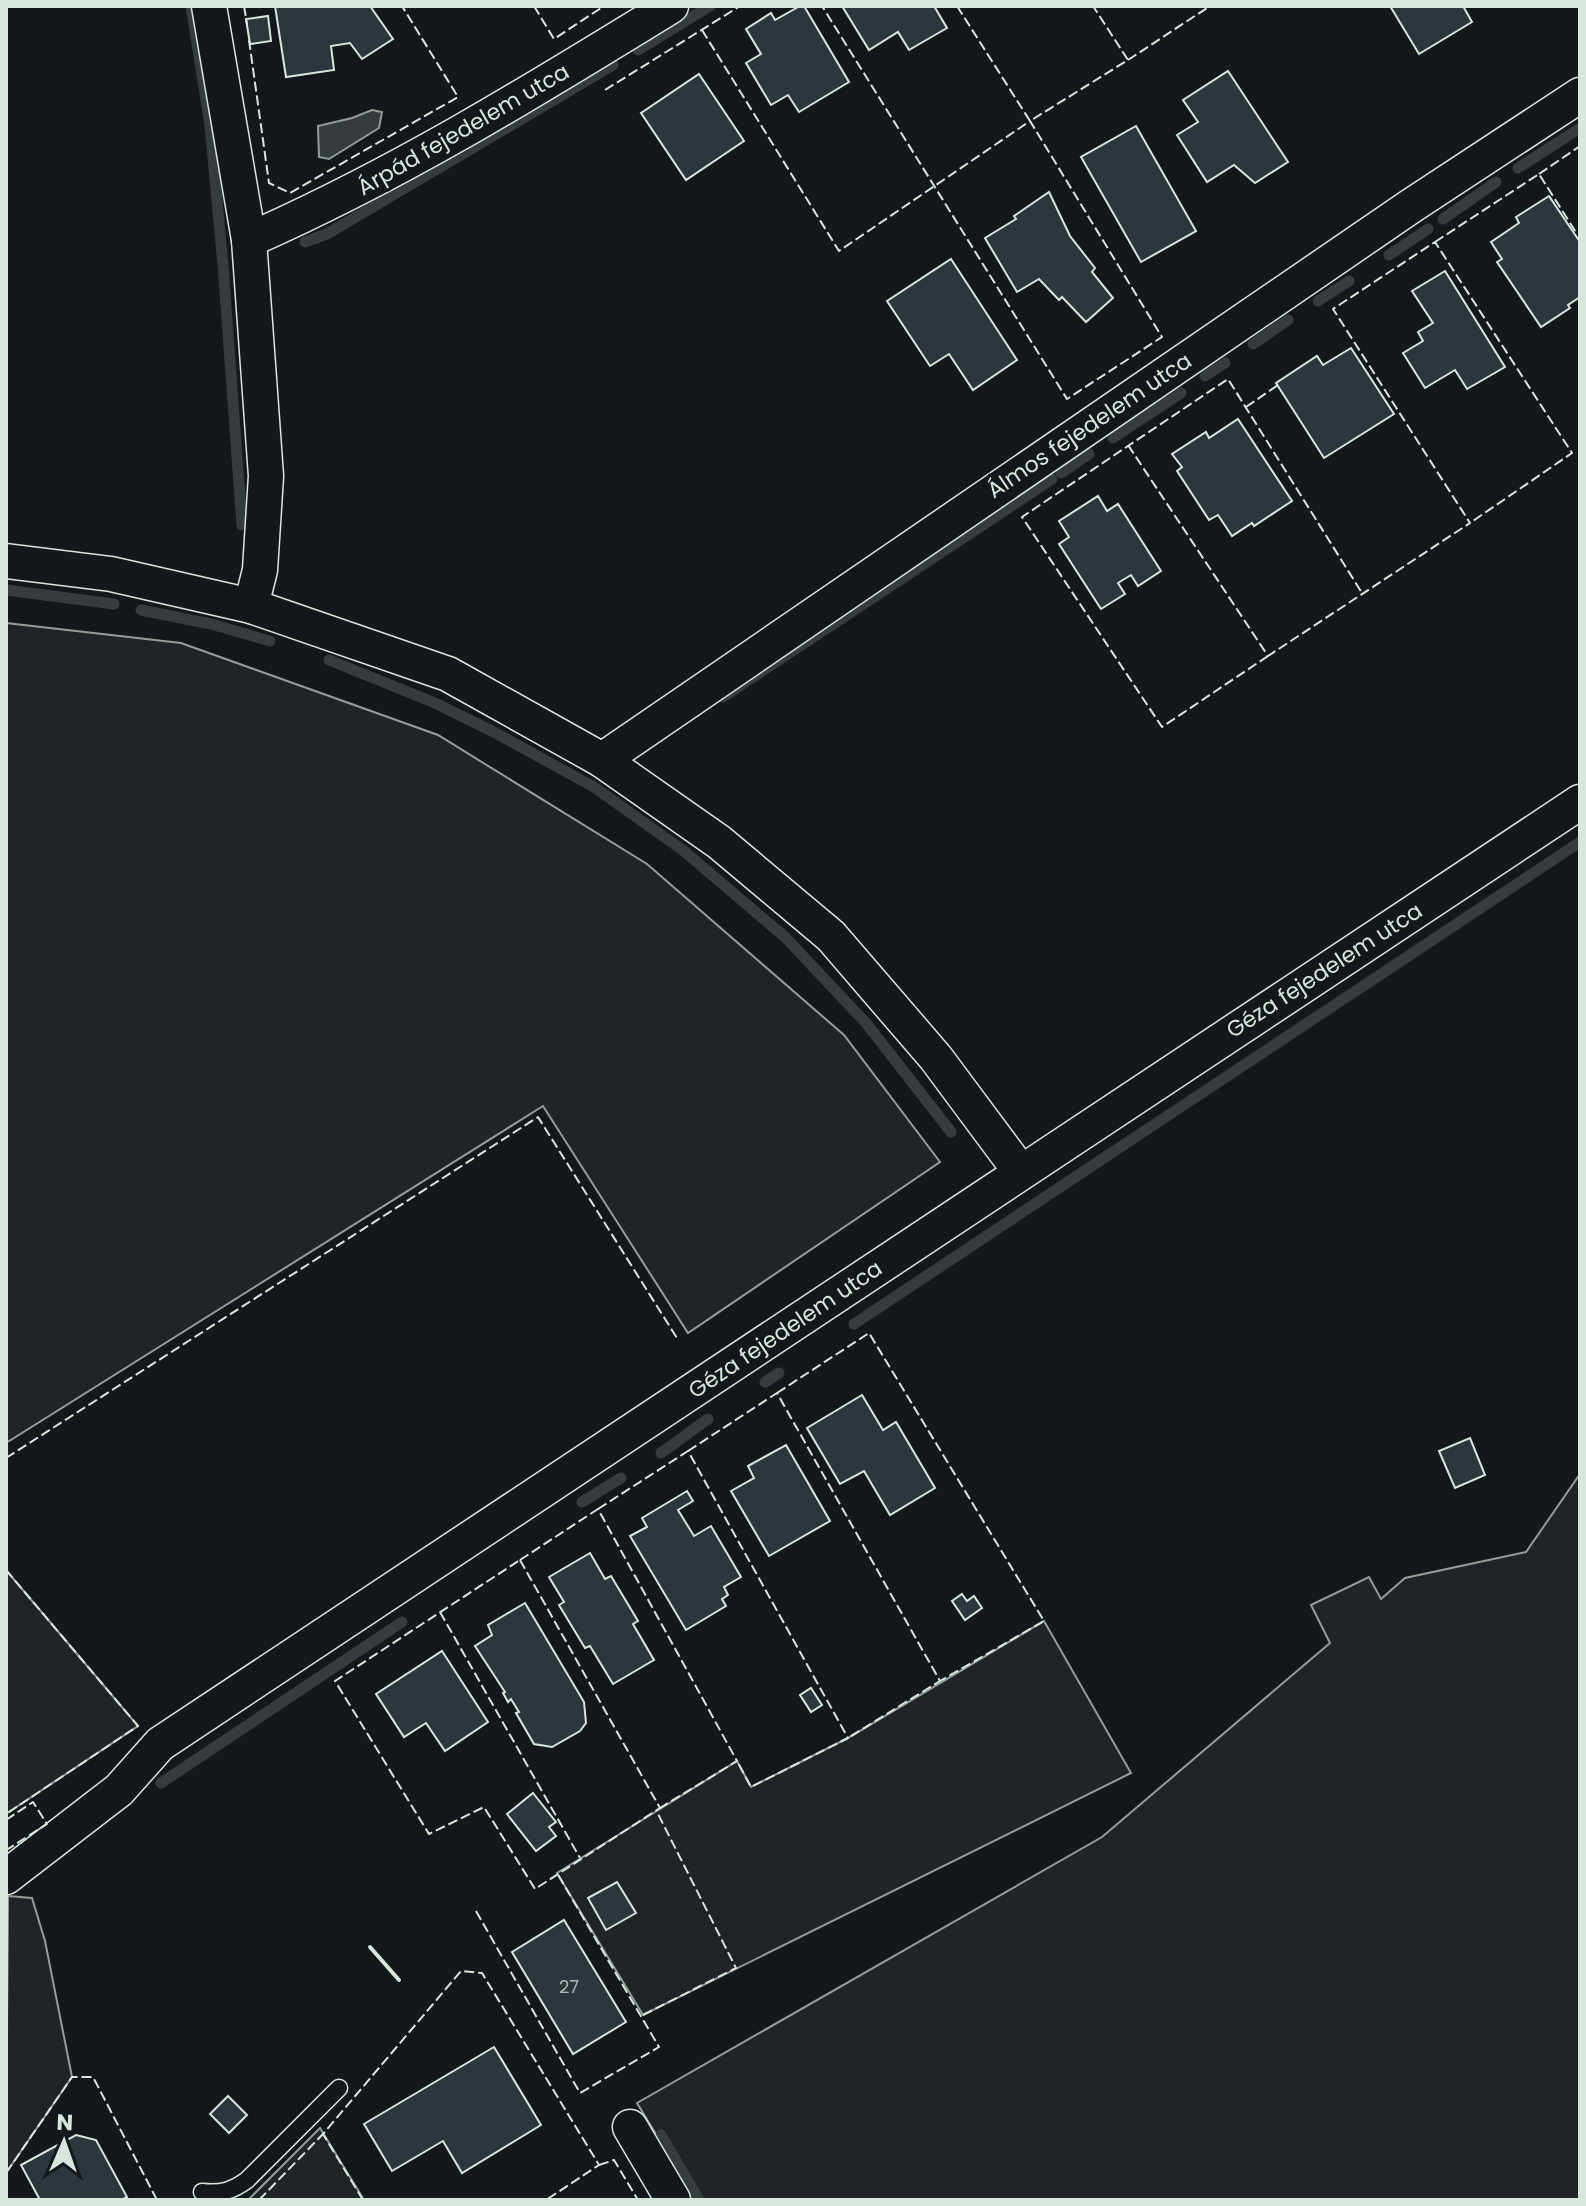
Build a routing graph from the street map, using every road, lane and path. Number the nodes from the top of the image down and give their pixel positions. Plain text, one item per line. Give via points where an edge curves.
1 (209, 6) edge
2 (671, 6) edge
3 (1580, 95) edge
4 (249, 240) junction
5 (6, 561) edge
6 (251, 606) junction
7 (602, 760) junction
8 (1580, 802) edge
9 (1020, 1171) junction
10 (6, 1877) edge
11 (339, 2088) dead end
12 (630, 2127) dead end
13 (202, 2192) dead end
14 (673, 2200) edge

1 - 4 street
2 - 4 street, Árpád fejedelem utca via 368,185
3 - 7 street, Álmos fejedelem utca
4 - 6 street via 266,476 260,570
5 - 6 street via 111,574
6 - 7 street via 448,674
7 - 9 street via 719,842 831,936 936,1058
8 - 9 street, Géza fejedelem utca
9 - 10 street, Géza fejedelem utca via 160,1744 119,1790
11 - 13 lane via 247,2180 233,2190
12 - 14 street

